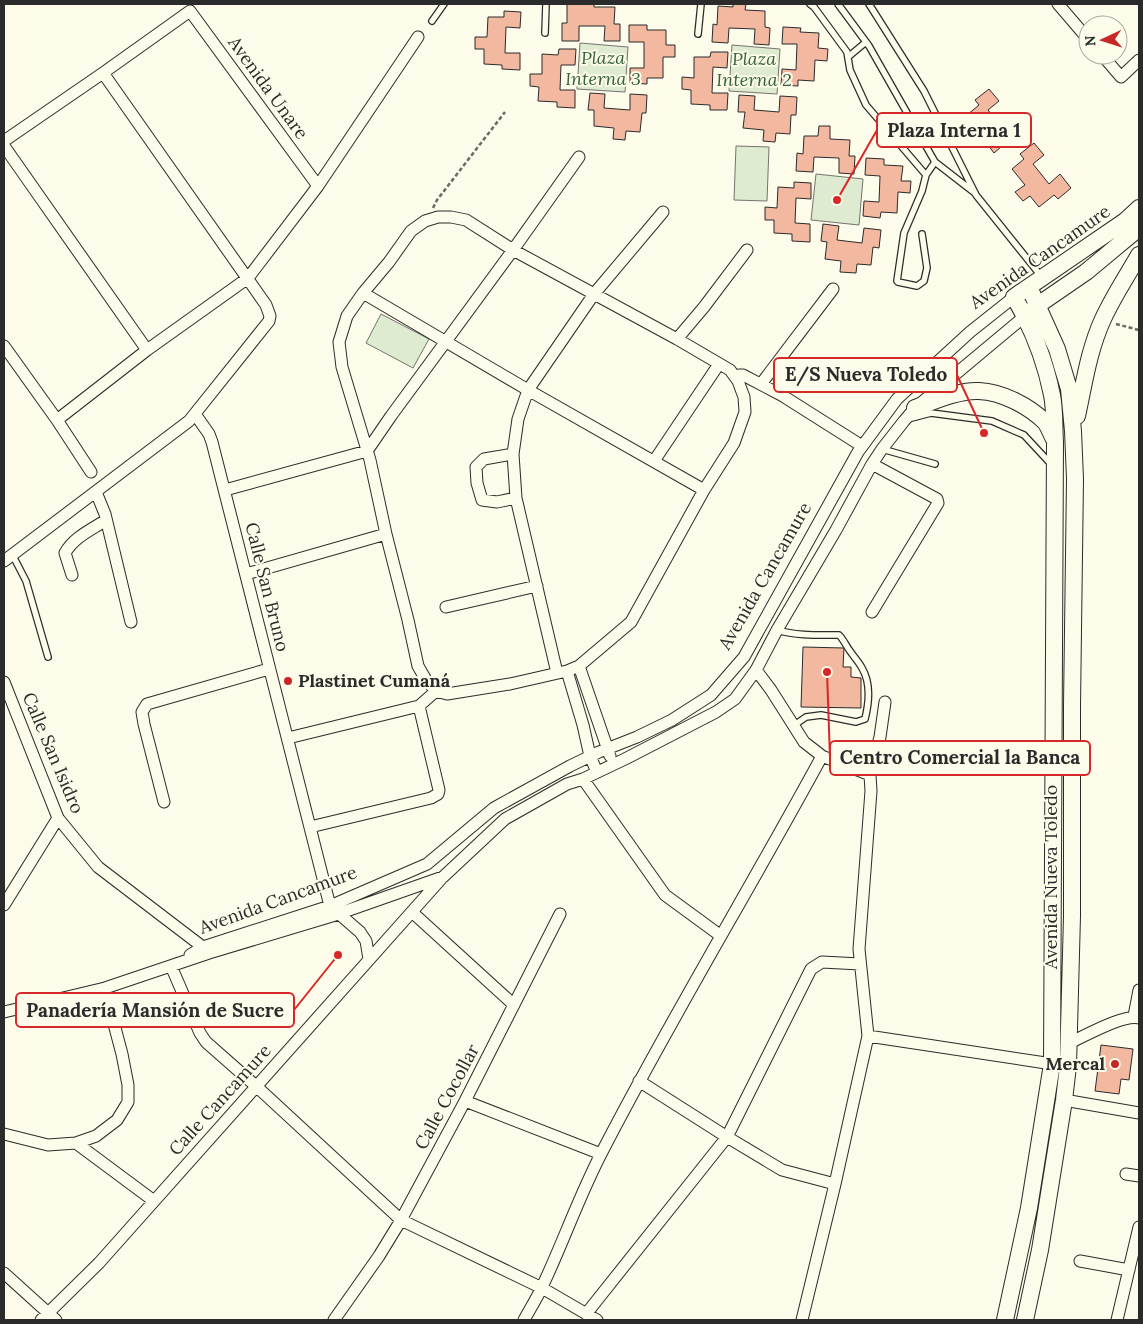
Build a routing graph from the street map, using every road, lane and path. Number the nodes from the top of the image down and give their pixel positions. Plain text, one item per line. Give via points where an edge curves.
1 (444, 4) edge
2 (546, 4) edge
3 (700, 4) edge
4 (810, 4) edge
5 (838, 4) edge
6 (869, 4) edge
7 (1058, 4) edge
8 (432, 21) dead end
9 (1078, 27) edge
10 (545, 33) dead end
11 (698, 34) dead end
12 (418, 37) dead end
13 (866, 42) junction
14 (848, 57) junction
15 (1139, 60) edge
16 (1111, 65) edge
17 (103, 73) junction
18 (505, 112) dead end
19 (4, 141) edge
20 (4, 146) edge
21 (579, 157) dead end
22 (935, 162) junction
23 (926, 174) junction
24 (318, 186) junction
25 (976, 195) junction
26 (1139, 208) edge
27 (663, 212) dead end
28 (431, 219) junction
29 (1139, 228) edge
30 (922, 234) dead end
31 (513, 250) junction
32 (747, 250) dead end
33 (1139, 255) edge
34 (248, 278) junction
35 (1036, 283) junction
36 (833, 289) dead end
37 (363, 293) junction
38 (594, 294) junction
39 (1014, 297) junction
40 (1038, 305) junction
41 (1025, 316) junction
42 (1102, 320) junction
43 (1139, 330) edge
44 (678, 339) junction
45 (446, 341) junction
46 (4, 346) edge
47 (147, 350) junction
48 (719, 364) junction
49 (735, 376) junction
50 (761, 384) junction
51 (528, 390) junction
52 (915, 408) junction
53 (196, 414) junction
54 (57, 420) junction
55 (904, 421) junction
56 (1073, 430) junction
57 (1055, 442) junction
58 (862, 446) junction
59 (882, 449) junction
60 (367, 451) junction
61 (513, 454) junction
62 (654, 461) junction
63 (872, 464) junction
64 (935, 464) dead end
65 (1055, 468) junction
66 (91, 472) dead end
67 (225, 490) junction
68 (704, 490) junction
69 (96, 492) junction
70 (516, 498) junction
71 (106, 520) junction
72 (386, 534) junction
73 (8, 558) edge
74 (246, 574) junction
75 (72, 575) dead end
76 (537, 586) junction
77 (446, 607) dead end
78 (872, 612) dead end
79 (131, 622) dead end
80 (777, 630) junction
81 (48, 656) dead end
82 (579, 666) junction
83 (270, 669) junction
84 (756, 670) junction
85 (562, 672) junction
86 (4, 682) edge
87 (436, 691) junction
88 (886, 702) dead end
89 (419, 706) junction
90 (598, 720) junction
91 (583, 726) junction
92 (793, 726) junction
93 (288, 738) junction
94 (607, 749) junction
95 (590, 756) junction
96 (822, 756) junction
97 (614, 764) junction
98 (597, 772) junction
99 (870, 774) junction
100 (583, 779) junction
101 (164, 802) dead end
102 (58, 818) junction
103 (310, 827) junction
104 (443, 877) junction
105 (4, 905) edge
106 (330, 906) junction
107 (412, 912) junction
108 (339, 914) junction
109 (560, 914) dead end
110 (721, 936) junction
111 (206, 950) junction
112 (370, 959) junction
113 (860, 964) junction
114 (171, 966) junction
115 (1139, 990) edge
116 (514, 1005) junction
117 (110, 1010) dead end
118 (4, 1012) edge
119 (1136, 1017) edge
120 (868, 1036) junction
121 (1069, 1043) junction
122 (1060, 1065) junction
123 (639, 1082) junction
124 (256, 1086) junction
125 (1064, 1100) junction
126 (465, 1101) junction
127 (1139, 1113) edge
128 (4, 1134) edge
129 (726, 1137) junction
130 (76, 1143) junction
131 (601, 1154) junction
132 (1126, 1174) dead end
133 (1139, 1176) edge
134 (835, 1184) junction
135 (154, 1201) junction
136 (401, 1220) junction
137 (1139, 1227) edge
138 (1080, 1261) dead end
139 (1129, 1270) junction
140 (4, 1273) edge
141 (542, 1288) junction
142 (586, 1314) junction
143 (48, 1318) edge
144 (334, 1320) edge
145 (524, 1320) edge
146 (597, 1320) edge
147 (802, 1320) edge
148 (1005, 1320) edge
149 (1025, 1320) edge
150 (1117, 1320) edge

1 - 8 lane
2 - 10 lane
3 - 11 lane
4 - 14 lane
5 - 13 lane
6 - 25 lane via 924,91
7 - 9 street
12 - 24 street
13 - 14 lane
13 - 22 lane
14 - 23 lane via 850,70 866,105
15 - 16 street via 1121,77
17 - 19 street
17 - 24 street, Avenida Unare via 190,11
17 - 34 street
18 - 28 path via 437,200
20 - 47 street
21 - 31 street
22 - 23 lane
22 - 25 lane
23 - 30 lane via 904,232 898,282 917,286 924,281 927,268
24 - 34 street
25 - 35 lane
26 - 35 main road, Avenida Cancamure via 1125,222
27 - 38 street
28 - 31 street via 438,216 466,220
28 - 37 street via 412,231
29 - 40 main road, Avenida Cancamure via 1086,272
31 - 38 street
31 - 45 street
32 - 44 street
33 - 42 main road
34 - 47 street
34 - 53 street via 266,305 270,321
35 - 39 main road, Avenida Cancamure
35 - 40 main road, Avenida Nueva Toledo
36 - 50 street
37 - 45 street
37 - 60 street via 347,316 339,342 342,367
38 - 44 street
38 - 51 street
39 - 41 main road, Avenida Nueva Toledo
39 - 58 street, Avenida Cancamure via 970,332 897,399
40 - 41 main road, Avenida Cancamure
40 - 56 main road, Avenida Nueva Toledo via 1070,389
41 - 52 street, Avenida Cancamure
41 - 57 main road, Avenida Nueva Toledo via 1042,356 1053,396
42 - 43 path
42 - 56 main road
44 - 48 street
45 - 51 street
45 - 60 street
46 - 54 street
47 - 54 street
48 - 49 street
48 - 62 street
49 - 50 street via 743,375
49 - 68 street via 744,397 745,412 734,443
50 - 58 street
51 - 61 street via 518,419
51 - 62 street
52 - 55 street, Avenida Cancamure
52 - 57 main road via 956,394 978,391 994,394 1028,409 1046,424
53 - 67 street, Calle San Bruno via 212,442
53 - 69 street
54 - 66 street
55 - 59 street, Avenida Cancamure
55 - 65 lane via 931,413 992,421 1024,435
56 - 121 main road, Avenida Nueva Toledo
57 - 65 main road, Avenida Nueva Toledo
58 - 94 street, Avenida Cancamure via 744,657 711,695 672,720
59 - 63 street, Avenida Cancamure
59 - 64 lane
60 - 67 street
60 - 72 street
61 - 70 street
61 - 70 street via 484,459 476,467 476,475 482,500 497,502
62 - 68 street
63 - 78 street via 937,499 938,503
63 - 80 street, Avenida Cancamure
65 - 122 main road, Avenida Nueva Toledo
67 - 74 street, Calle San Bruno
68 - 82 street via 631,622
69 - 71 street
69 - 73 street
70 - 76 street
71 - 75 street via 70,544 66,553
71 - 79 street
72 - 74 street
72 - 87 street via 418,666
73 - 81 lane via 26,581
74 - 83 street, Calle San Bruno
76 - 77 street
76 - 85 street
80 - 84 street, Avenida Cancamure
80 - 92 lane via 796,635 840,634 863,669 868,686 865,719 856,722 821,715 806,717
82 - 85 street
82 - 90 street
83 - 93 street, Calle San Bruno
83 - 101 street via 147,704 142,712 144,724
84 - 92 street
84 - 97 street, Avenida Cancamure via 735,700
85 - 87 street via 447,694
85 - 91 street
86 - 102 street, Calle San Isidro
87 - 89 street
88 - 99 street
89 - 93 street
89 - 103 street via 438,794
90 - 91 street
90 - 94 street
91 - 95 street
92 - 96 street via 804,742
93 - 103 street, Calle San Bruno
94 - 95 street, Avenida Cancamure
94 - 97 street
95 - 98 street
95 - 106 street, Avenida Cancamure via 494,808 426,864
96 - 99 street
96 - 110 street
97 - 98 street, Avenida Cancamure
98 - 100 street, Avenida Cancamure
99 - 113 street
100 - 104 street, Avenida Cancamure via 567,784 506,819
100 - 110 street via 665,895
102 - 105 street
102 - 111 street, Calle San Isidro via 98,867
103 - 106 street, Calle San Bruno
104 - 107 street, Calle Cancamure
104 - 108 street, Avenida Cancamure
106 - 108 street
106 - 111 street, Avenida Cancamure
107 - 112 street, Calle Cancamure
107 - 116 street
108 - 111 street, Avenida Cancamure
108 - 112 street via 360,932 366,941
109 - 116 street, Calle Cocollar
110 - 123 street
111 - 114 street, Avenida Cancamure
112 - 124 street, Calle Cancamure
113 - 120 street
113 - 129 street via 822,962 811,969
114 - 118 street, Avenida Cancamure via 105,988
114 - 124 street via 206,1042
115 - 119 street
116 - 126 street, Calle Cocollar
117 - 130 street via 122,1054 128,1102 116,1120 96,1136
119 - 121 street via 1112,1022
120 - 122 street
120 - 134 street
121 - 122 main road, Avenida Nueva Toledo
122 - 125 main road, Avenida Nueva Toledo
122 - 148 main road, Avenida Nueva Toledo
123 - 129 street
123 - 131 street
124 - 135 street, Calle Cancamure
124 - 136 street
125 - 127 street
125 - 149 main road, Avenida Nueva Toledo via 1040,1250
126 - 131 street
126 - 136 street, Calle Cocollar
128 - 130 street via 48,1145
129 - 134 street via 782,1170
129 - 142 street
130 - 135 street
131 - 141 street
132 - 133 street
134 - 147 street
135 - 143 street, Calle Cancamure
136 - 141 street
136 - 144 street, Calle Cocollar
137 - 139 street
138 - 139 street
139 - 150 street
140 - 143 street
141 - 142 street
141 - 145 street
142 - 146 street

